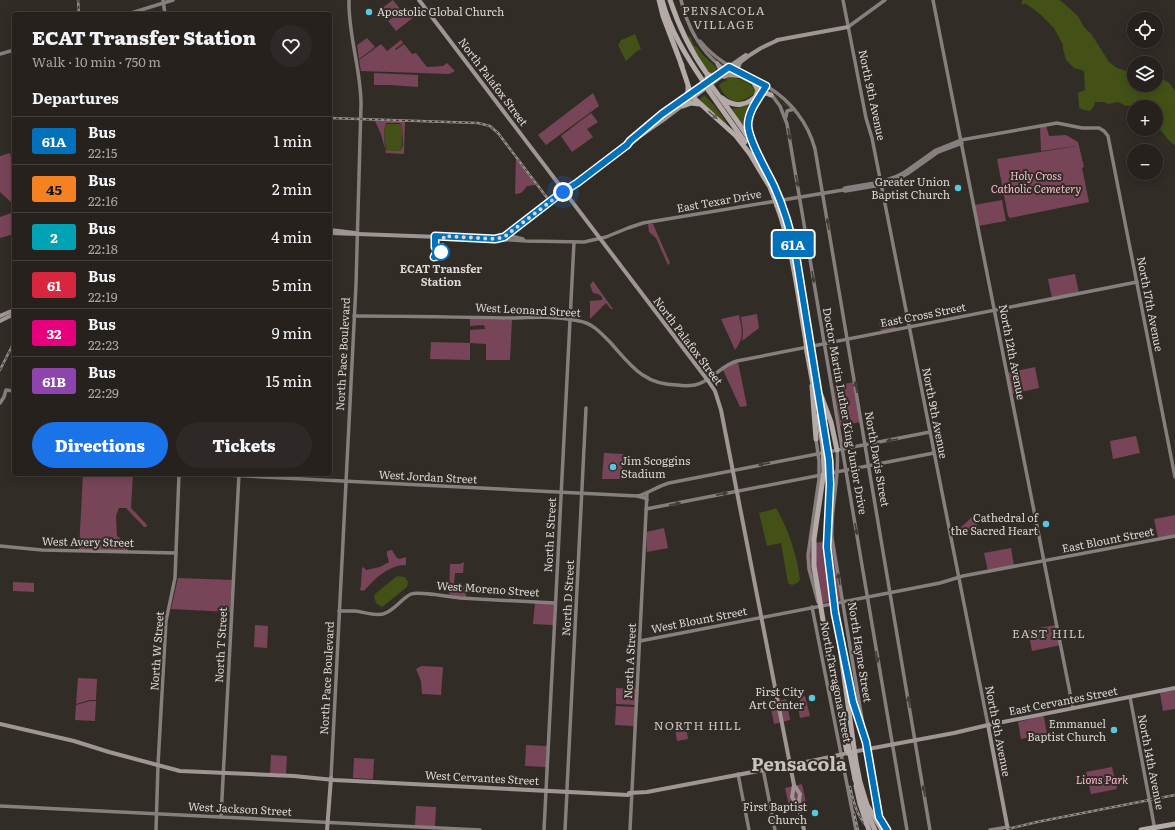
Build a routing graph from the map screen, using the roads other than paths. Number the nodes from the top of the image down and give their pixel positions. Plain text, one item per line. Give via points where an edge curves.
1 (173, 0) edge
2 (349, 0) edge
3 (419, 0) edge
4 (659, 0) edge
5 (662, 0) edge
6 (669, 0) edge
7 (681, 0) edge
8 (842, 0) edge
9 (885, 0) edge
10 (933, 0) edge
11 (163, 2) edge
12 (134, 12) edge
13 (164, 12) edge
14 (847, 21) junction
15 (856, 22) junction
16 (848, 27) junction
17 (696, 38) junction
18 (778, 40) junction
19 (12, 51) edge
20 (0, 54) edge
21 (717, 63) junction
22 (740, 63) junction
23 (681, 64) junction
24 (729, 69) junction
25 (740, 74) junction
26 (718, 76) junction
27 (705, 80) junction
28 (754, 84) junction
29 (764, 87) junction
30 (711, 89) junction
31 (717, 93) junction
32 (693, 95) junction
33 (771, 95) junction
34 (758, 97) junction
35 (684, 99) junction
36 (700, 104) junction
37 (683, 106) junction
38 (794, 110) junction
39 (786, 120) junction
40 (961, 142) junction
41 (626, 146) junction
42 (759, 157) junction
43 (881, 183) junction
44 (768, 184) junction
45 (565, 192) junction
46 (823, 193) junction
47 (776, 196) junction
48 (800, 197) junction
49 (332, 230) edge
50 (332, 233) edge
51 (358, 234) junction
52 (507, 236) junction
53 (495, 239) junction
54 (601, 239) junction
55 (530, 241) junction
56 (574, 242) junction
57 (1137, 282) junction
58 (994, 310) junction
59 (12, 311) edge
60 (12, 315) edge
61 (0, 316) edge
62 (354, 316) junction
63 (570, 320) junction
64 (0, 321) edge
65 (909, 327) junction
66 (848, 339) junction
67 (824, 344) junction
68 (809, 351) junction
69 (810, 366) junction
70 (715, 373) joint
71 (707, 379) junction
72 (816, 381) junction
73 (12, 391) edge
74 (0, 403) edge
75 (586, 408) dead end
76 (930, 432) junction
77 (816, 439) joint
78 (865, 444) junction
79 (825, 446) junction
80 (840, 449) junction
81 (818, 453) junction
82 (934, 453) junction
83 (869, 465) junction
84 (846, 470) junction
85 (732, 471) junction
86 (838, 471) junction
87 (819, 475) junction
88 (179, 476) edge
89 (239, 476) edge
90 (257, 476) edge
91 (1175, 476) edge
92 (346, 481) junction
93 (736, 492) junction
94 (561, 493) junction
95 (647, 493) junction
96 (583, 494) junction
97 (637, 496) junction
98 (647, 500) junction
99 (646, 509) junction
100 (1175, 536) edge
101 (0, 546) edge
102 (176, 553) junction
103 (1044, 562) junction
104 (959, 578) junction
105 (890, 592) junction
106 (867, 596) junction
107 (843, 601) junction
108 (555, 603) junction
109 (819, 606) junction
110 (812, 607) junction
111 (339, 611) junction
112 (835, 613) junction
113 (761, 617) junction
114 (824, 626) junction
115 (640, 641) junction
116 (1175, 688) edge
117 (1130, 697) junction
118 (1073, 708) junction
119 (0, 724) edge
120 (988, 725) junction
121 (915, 740) junction
122 (866, 742) junction
123 (892, 744) junction
124 (868, 749) junction
125 (845, 754) junction
126 (158, 765) junction
127 (790, 765) junction
128 (763, 769) junction
129 (223, 773) junction
130 (738, 774) junction
131 (332, 778) junction
132 (794, 785) junction
133 (496, 786) junction
134 (856, 786) junction
135 (485, 787) junction
136 (513, 787) junction
137 (502, 788) junction
138 (546, 789) junction
139 (567, 790) junction
140 (631, 794) junction
141 (0, 806) edge
142 (798, 807) junction
143 (157, 814) junction
144 (221, 817) junction
145 (328, 822) junction
146 (1174, 823) edge
147 (1008, 828) edge
148 (1155, 829) edge
149 (156, 830) edge
150 (327, 830) edge
151 (480, 830) edge
152 (544, 830) edge
153 (565, 830) edge
154 (630, 830) edge
155 (748, 830) edge
156 (775, 830) edge
157 (804, 830) edge
158 (856, 830) edge
159 (869, 830) edge
160 (875, 830) edge
161 (881, 830) edge
162 (887, 830) edge
163 (906, 830) edge
164 (930, 830) edge
165 (990, 830) edge
166 (1141, 830) edge

1 - 11 street
2 - 51 street, North Pace Boulevard via 361,94
3 - 45 main road, North Palafox Street
4 - 23 highway
5 - 27 highway via 678,40
6 - 26 highway via 693,52 708,74
6 - 27 highway via 682,38
7 - 17 street
8 - 14 street, North 9th Avenue
9 - 15 street
10 - 40 street, North 12th Avenue
11 - 12 street
11 - 13 street
14 - 15 street
14 - 16 street, North 9th Avenue
15 - 16 street
16 - 18 main road
16 - 43 street, North 9th Avenue
17 - 21 street via 705,52
17 - 24 street
18 - 22 main road via 755,51
18 - 24 main road via 758,47
19 - 20 street
21 - 24 street
21 - 26 main road via 720,69
22 - 24 main road
22 - 25 main road
23 - 32 highway
23 - 35 highway via 688,88
24 - 25 street
24 - 26 main road
25 - 26 main road
25 - 28 street
25 - 29 street
26 - 32 main road
27 - 30 highway, bridge
28 - 29 street
28 - 34 highway
29 - 33 street, Doctor Martin Luther King Junior Drive
29 - 34 highway
29 - 38 street, North Davis Street
30 - 31 highway
30 - 44 highway via 750,149
31 - 34 highway via 726,101 738,105
31 - 42 highway
32 - 35 main road
32 - 36 highway
32 - 37 main road
33 - 34 highway via 766,93
33 - 39 street, Doctor Martin Luther King Junior Drive via 780,105
34 - 42 highway via 750,112 748,125
35 - 41 main road via 662,114
36 - 37 highway
36 -> 44 highway via 736,136
37 - 41 main road
38 - 39 street via 787,111
38 - 46 street, North Davis Street via 814,143
39 -> 48 street, Doctor Martin Luther King Junior Drive
40 - 43 street, East Texar Drive via 936,150 905,172
40 - 57 street, North 17th Avenue via 1057,123 1101,129 1106,132
40 - 58 street, North 12th Avenue
41 - 45 main road
42 - 47 highway via 774,185
43 - 46 street, East Texar Drive
43 - 65 street, North 9th Avenue
44 - 47 highway
45 - 52 main road
45 - 54 main road, North Palafox Street
46 - 48 street, East Texar Drive
66 -> 46 street, North Davis Street
47 - 68 highway, bridge via 790,251
48 - 54 street, East Texar Drive via 643,223
48 -> 67 street, Doctor Martin Luther King Junior Drive
49 - 51 main road
50 - 51 main road
51 - 53 main road
51 - 62 street, North Pace Boulevard
52 - 53 main road
52 - 55 street
53 - 55 street
54 - 56 street, East Texar Drive
54 - 71 main road, North Palafox Street
55 - 56 street, East Texar Drive
56 - 63 street, North E Street
57 - 58 street, East Cross Street
57 - 91 street, North 17th Avenue
58 - 65 street, East Cross Street
58 - 103 street, North 12th Avenue
59 - 61 main road
60 - 64 main road
62 - 63 street, West Leonard Street via 523,317
62 - 92 street, North Pace Boulevard
63 - 71 street, West Leonard Street via 584,322 597,329 634,370 651,381 667,385 692,386
63 - 94 street, North E Street
65 - 66 street, East Cross Street
65 - 76 street, North 9th Avenue
66 - 67 street, East Cross Street
78 -> 66 street, North Davis Street
67 - 70 street, East Cross Street via 730,362
67 - 80 street, Doctor Martin Luther King Junior Drive
68 - 69 highway
68 - 72 highway
69 - 77 highway
69 - 79 highway
70 - 71 street, West Leonard Street
71 - 85 main road, North Palafox Street via 715,391 720,408
72 - 79 highway
72 - 80 highway
73 - 74 street via 6,390
75 - 96 street, North D Street
76 -> 78 street
76 - 82 street, North 9th Avenue
77 - 81 street
78 - 80 street
78 - 83 street, North Davis Street
79 - 112 highway, bridge via 830,484 827,547
79 - 114 highway, bridge via 814,553
80 - 81 street
80 - 84 street, Doctor Martin Luther King Junior Drive
80 - 86 street, North Hayne Street
81 -> 85 street
81 - 87 street
82 - 83 street
82 - 104 street, North 9th Avenue
83 - 84 street
83 - 105 street, North Davis Street
84 - 86 street
84 -> 106 street, Doctor Martin Luther King Junior Drive
85 - 93 main road, North Palafox Street
85 - 95 street via 665,484
86 - 87 street
107 -> 86 street, North Hayne Street via 832,538
87 - 93 street
87 - 109 street via 808,555
88 - 102 street, North W Street
89 - 129 street, North T Street
90 - 92 street, West Jordan Street
92 - 94 street, West Jordan Street
92 - 111 street, North Pace Boulevard
99 -> 93 street
93 - 113 main road, North Palafox Street
94 - 96 street, West Jordan Street
94 - 108 street, North E Street
95 - 97 street
95 - 98 street, North A Street
96 - 97 street, West Jordan Street
96 - 139 street, North D Street
97 - 98 street, West Jordan Street
98 - 99 street, North A Street
99 - 115 street, North A Street
100 - 103 street, East Blount Street
101 - 102 street, West Avery Street via 42,550
102 - 126 street, North W Street via 175,578 166,621
103 - 104 street, East Blount Street
103 - 118 street, North 12th Avenue
104 - 105 street, East Blount Street
104 - 120 street, North 9th Avenue
105 - 106 street, East Blount Street
121 -> 105 street, North Davis Street
106 - 107 street, East Blount Street
106 -> 123 street, Doctor Martin Luther King Junior Drive
107 - 109 street, East Blount Street
107 - 122 street, North Hayne Street
108 - 111 street, West Moreno Street via 416,593 384,614
108 - 138 street, North E Street
109 - 110 street, East Blount Street
110 - 113 street, East Blount Street
110 - 158 street, North Tarragona Street
111 - 131 street, North Pace Boulevard
112 - 122 highway, bridge via 853,702
112 - 161 highway, bridge via 861,786
113 - 115 street, West Blount Street
113 - 127 main road, North Palafox Street
114 - 125 highway, bridge
114 - 134 highway, bridge
115 - 140 street, North A Street
116 - 117 main road, East Cervantes Street
117 - 118 main road, East Cervantes Street
117 - 148 street, North 14th Avenue
118 - 120 main road, East Cervantes Street
119 - 126 main road, West Cervantes Street
120 - 121 main road, East Cervantes Street
120 - 147 main road, North 9th Avenue
121 - 123 main road, East Cervantes Street
164 -> 121 street, North Davis Street
122 - 124 street, North Hayne Street
123 - 124 main road, East Cervantes Street
123 - 163 street, Doctor Martin Luther King Junior Drive
124 - 125 main road, East Cervantes Street
124 - 162 street, North Hayne Street via 880,819
125 - 127 main road, East Cervantes Street, bridge
126 - 129 main road, West Cervantes Street via 180,771
126 - 143 street, North W Street
127 - 128 main road, West Cervantes Street
127 - 132 main road, North Palafox Street
128 - 130 main road, West Cervantes Street
128 - 156 street
129 - 131 main road, West Cervantes Street
129 - 144 street, North T Street
130 - 140 main road, West Cervantes Street
130 - 155 street
131 - 133 main road, West Cervantes Street
131 - 135 main road, West Cervantes Street
131 - 145 main road, North Pace Boulevard
132 - 142 main road, North Palafox Street via 792,795
132 - 142 main road, North Palafox Street via 800,794
133 - 135 main road
133 - 136 main road, West Cervantes Street
134 - 159 highway, bridge
134 - 160 highway, bridge
135 - 137 main road, West Cervantes Street
136 - 137 main road
136 - 138 main road, West Cervantes Street
137 - 138 main road, West Cervantes Street
138 - 139 main road, West Cervantes Street
138 - 152 street, North E Street
139 - 140 main road, West Cervantes Street
139 - 153 street, North D Street
140 - 154 street, North A Street
141 - 143 street, West Jackson Street
142 - 157 main road, North Palafox Street
143 - 144 street, West Jackson Street
143 - 149 street, North W Street
144 - 145 street, West Jackson Street
145 - 150 main road, North Pace Boulevard
145 - 151 street, West Jackson Street
146 - 148 highway
147 - 165 street
148 - 166 highway

